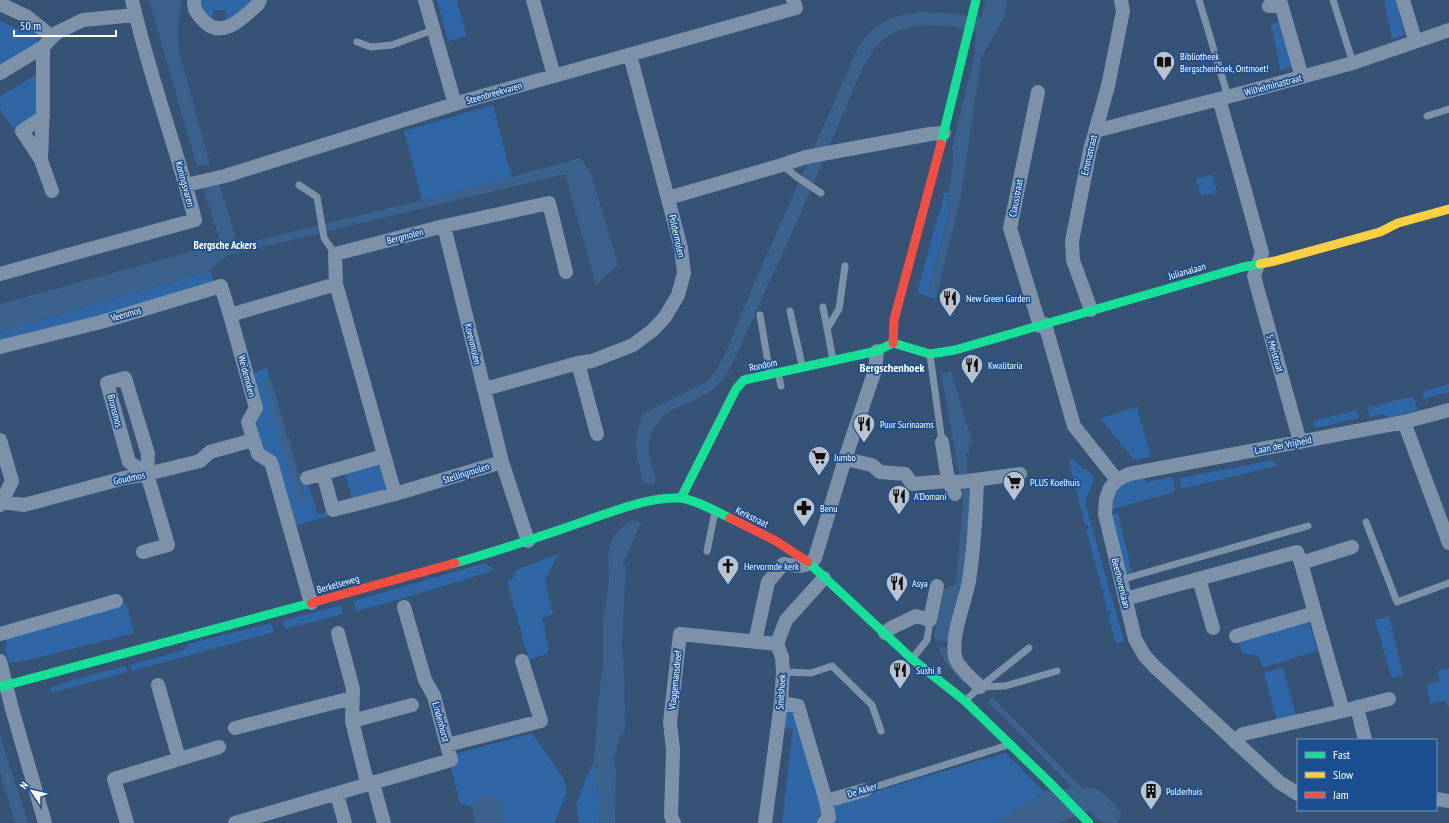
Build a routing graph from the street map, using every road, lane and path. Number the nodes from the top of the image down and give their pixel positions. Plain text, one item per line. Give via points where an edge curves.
1 (132, 0) edge
2 (194, 0) edge
3 (260, 0) edge
4 (425, 0) edge
5 (532, 0) edge
6 (793, 0) edge
7 (976, 0) edge
8 (1121, 0) edge
9 (1199, 0) edge
10 (1333, 0) edge
11 (1403, 0) edge
12 (0, 4) edge
13 (1269, 6) dead end
14 (135, 15) junction
15 (433, 30) junction
16 (1449, 30) edge
17 (1415, 40) junction
18 (47, 42) junction
19 (357, 42) dead end
20 (630, 55) junction
21 (1353, 62) junction
22 (0, 73) edge
23 (554, 76) junction
24 (1302, 77) junction
25 (1038, 92) dead end
26 (1223, 98) junction
27 (455, 104) junction
28 (1449, 109) edge
29 (1427, 116) dead end
30 (43, 117) junction
31 (1095, 131) junction
32 (944, 133) junction
33 (41, 160) junction
34 (782, 165) junction
35 (299, 185) dead end
36 (186, 186) junction
37 (52, 190) dead end
38 (821, 192) dead end
39 (668, 198) junction
40 (1449, 209) edge
41 (444, 226) junction
42 (335, 254) junction
43 (1258, 264) junction
44 (845, 266) dead end
45 (566, 272) dead end
46 (0, 274) edge
47 (336, 284) junction
48 (823, 307) dead end
49 (1091, 310) junction
50 (790, 311) dead end
51 (230, 315) junction
52 (760, 316) dead end
53 (1043, 325) junction
54 (828, 329) junction
55 (894, 343) junction
56 (0, 347) edge
57 (878, 351) junction
58 (930, 354) junction
59 (833, 361) junction
60 (578, 363) junction
61 (803, 367) junction
62 (774, 373) junction
63 (781, 386) dead end
64 (485, 388) junction
65 (1449, 410) edge
66 (1404, 422) junction
67 (597, 434) dead end
68 (0, 440) edge
69 (253, 440) junction
70 (942, 442) joint
71 (1300, 442) junction
72 (384, 456) junction
73 (845, 459) junction
74 (502, 462) junction
75 (147, 474) junction
76 (1020, 474) dead end
77 (324, 477) dead end
78 (307, 478) dead end
79 (1117, 480) junction
80 (962, 484) junction
81 (395, 494) junction
82 (681, 498) junction
83 (1, 503) edge
84 (715, 512) junction
85 (1366, 522) dead end
86 (1308, 526) dead end
87 (528, 541) junction
88 (1449, 543) edge
89 (1352, 547) dead end
90 (707, 551) dead end
91 (143, 552) dead end
92 (810, 563) junction
93 (1301, 563) junction
94 (824, 578) junction
95 (1199, 579) junction
96 (1120, 580) junction
97 (1449, 583) edge
98 (937, 586) dead end
99 (1125, 599) junction
100 (116, 601) dead end
101 (311, 603) junction
102 (404, 607) dead end
103 (1315, 613) junction
104 (930, 620) junction
105 (1213, 628) dead end
106 (338, 632) dead end
107 (885, 633) junction
108 (0, 634) edge
109 (1236, 636) dead end
110 (755, 642) junction
111 (777, 644) junction
112 (1029, 648) dead end
113 (912, 659) junction
114 (0, 661) edge
115 (522, 661) dead end
116 (1057, 671) dead end
117 (783, 672) junction
118 (158, 685) dead end
119 (3, 686) edge
120 (980, 687) junction
121 (1389, 699) dead end
122 (965, 701) junction
123 (352, 702) junction
124 (781, 703) junction
125 (412, 705) dead end
126 (1342, 705) junction
127 (1357, 707) junction
128 (352, 721) junction
129 (235, 728) dead end
130 (881, 730) dead end
131 (1365, 739) edge
132 (1235, 742) junction
133 (1010, 744) junction
134 (447, 745) junction
135 (219, 747) dead end
136 (179, 759) junction
137 (373, 783) junction
138 (865, 790) joint
139 (1297, 793) edge
140 (337, 794) junction
141 (1437, 799) edge
142 (826, 801) junction
143 (1449, 801) edge
144 (1087, 822) edge
145 (45, 823) edge
146 (127, 823) edge
147 (235, 823) edge
148 (345, 823) edge
149 (384, 823) edge
150 (674, 823) edge
151 (765, 823) edge
152 (824, 823) edge

1 - 14 street, Koningsvaren
2 - 3 street via 194,9 204,22 220,29 238,23
4 - 15 street
5 - 23 street
6 - 20 street, Steenbreekvaren via 796,8
7 - 32 street
8 - 31 street, Emmastraat via 1123,11 1108,86
9 - 26 lane
10 - 21 lane
11 - 17 street
12 - 18 street via 26,16
13 - 24 street via 1281,4
14 - 18 street via 83,20
14 - 36 street, Koningsvaren
15 - 19 lane via 392,45 371,47
15 - 27 street
16 - 17 street, Wilhelminastraat
17 - 21 street, Wilhelminastraat
18 - 22 street
18 - 30 street
20 - 23 street, Steenbreekvaren
20 - 39 street, Poldermolen
21 - 24 street, Wilhelminastraat
23 - 27 street, Steenbreekvaren
24 - 26 street, Wilhelminastraat
25 - 53 street, Clausstraat via 1010,228
26 - 31 street, Wilhelminastraat
26 - 43 street, 5 Meistraat via 1262,253
27 - 36 street, Steenbreekvaren
28 - 29 lane
30 - 33 street
30 - 33 street via 22,131
31 - 49 street, Emmastraat via 1072,241 1073,260
32 - 34 street via 831,152
32 - 55 street via 894,320
33 - 37 street
34 - 38 lane
34 - 39 street
35 - 42 lane via 317,197 324,238
36 - 46 street, Koningsvaren via 195,220
39 - 60 street, Poldermolen via 681,248 684,273 678,295 654,330 633,345 592,361
40 - 43 street, Julianalaan via 1398,223 1380,232
41 - 42 street, Bergmolen
41 - 45 street, Bergmolen via 549,203
41 - 64 street, Korenmolen
42 - 47 street
43 - 49 street, Julianalaan
43 - 71 street, 5 Meistraat via 1254,276
44 - 54 lane via 839,309
47 - 51 street
47 - 72 street
48 - 54 lane
49 - 53 street, Julianalaan
50 - 61 lane
51 - 56 street, Veenmos via 221,286 101,322
51 - 69 street, Weidemolen via 256,408 248,422
52 - 62 lane
53 - 58 street, Julianalaan via 955,350
53 - 79 street via 1074,426
54 - 59 lane
55 - 57 street, Rondom
55 - 58 street
57 - 59 street, Rondom
57 - 73 street
58 - 70 lane
59 - 61 street, Rondom
60 - 64 street, Poldermolen
60 - 67 street
61 - 62 street, Rondom
62 - 63 lane
62 - 82 street, Rondom via 744,380 736,389
64 - 74 street, Korenmolen
65 - 66 street, Laan der Vrijheid
66 - 71 street, Laan der Vrijheid
66 - 88 street
68 - 83 street via 12,481
69 - 75 street, Goudmos via 210,452 200,461
69 - 101 street, Weidemolen via 258,454 271,462
70 - 80 street
71 - 79 street, Laan der Vrijheid via 1129,474
72 - 78 street
72 - 81 street
73 - 80 street via 872,465 880,472 905,474 912,484
73 - 92 street via 816,558
74 - 81 street, Stellingmolen
74 - 87 street, Stellingmolen
75 - 75 street, Bronsmos via 148,454 125,378 108,383 129,462
75 - 83 street, Goudmos via 24,505
75 - 91 street, Bronsmos via 168,545
76 - 80 street
77 - 81 street, Stellingmolen via 333,510
79 - 96 street, Beethovenlaan via 1110,488 1106,499 1105,514
80 - 120 street via 973,550 955,643 955,657
82 - 84 street, Kerkstraat via 706,506
82 - 87 street, Berkelseweg via 658,499 631,506
84 - 90 lane
84 - 92 street, Kerkstraat via 776,541
85 - 97 lane via 1397,602
86 - 96 lane
87 - 101 street, Berkelseweg
89 - 93 street
92 - 94 street, Kerkstraat
92 - 110 street via 802,566 783,564 768,582
93 - 95 street via 1297,552
93 - 103 street
94 - 107 street, Kerkstraat
94 - 111 street via 786,620
95 - 99 street
95 - 105 street
96 - 99 street, Beethovenlaan
98 - 104 street
99 - 132 street, Beethovenlaan via 1135,639 1144,655
100 - 108 street
101 - 119 street, Berkelseweg
102 - 134 street, Lindenhorst via 425,680 434,696
103 - 109 street
103 - 126 street
104 - 107 street via 916,616
104 - 113 lane via 927,640
106 - 123 street via 353,689
107 - 113 street, Kerkstraat
110 - 111 street, Vlaggemansdreef
110 - 150 street, Vlaggemansdreef via 680,634 670,722 673,750 671,816
111 - 117 street, Smitshoek via 782,657
112 - 120 lane
113 - 122 street, Kerkstraat
114 - 119 street
115 - 134 street via 541,721
116 - 120 lane via 1006,686
117 - 124 street, Smitshoek
117 - 130 lane via 810,673 832,666 872,704
118 - 136 street
119 - 145 street
120 - 122 lane
121 - 127 street
122 - 133 street, Kerkstraat
123 - 128 street
123 - 129 street via 344,700
124 - 142 street via 798,706
124 - 151 street, Smitshoek
125 - 128 street
126 - 127 street
126 - 132 street via 1243,734
127 - 131 street
128 - 137 street via 366,778
132 - 139 street, Beethovenlaan via 1279,782
133 - 138 lane, De Akker
133 - 144 street, Kerkstraat
134 - 137 street, Lindenhorst via 451,760
135 - 136 street
136 - 146 street via 114,779
137 - 140 street, Lindenhorst
137 - 149 street
138 - 142 street, De Akker
140 - 147 street, Lindenhorst
140 - 148 street
141 - 143 street
142 - 152 street via 829,818

